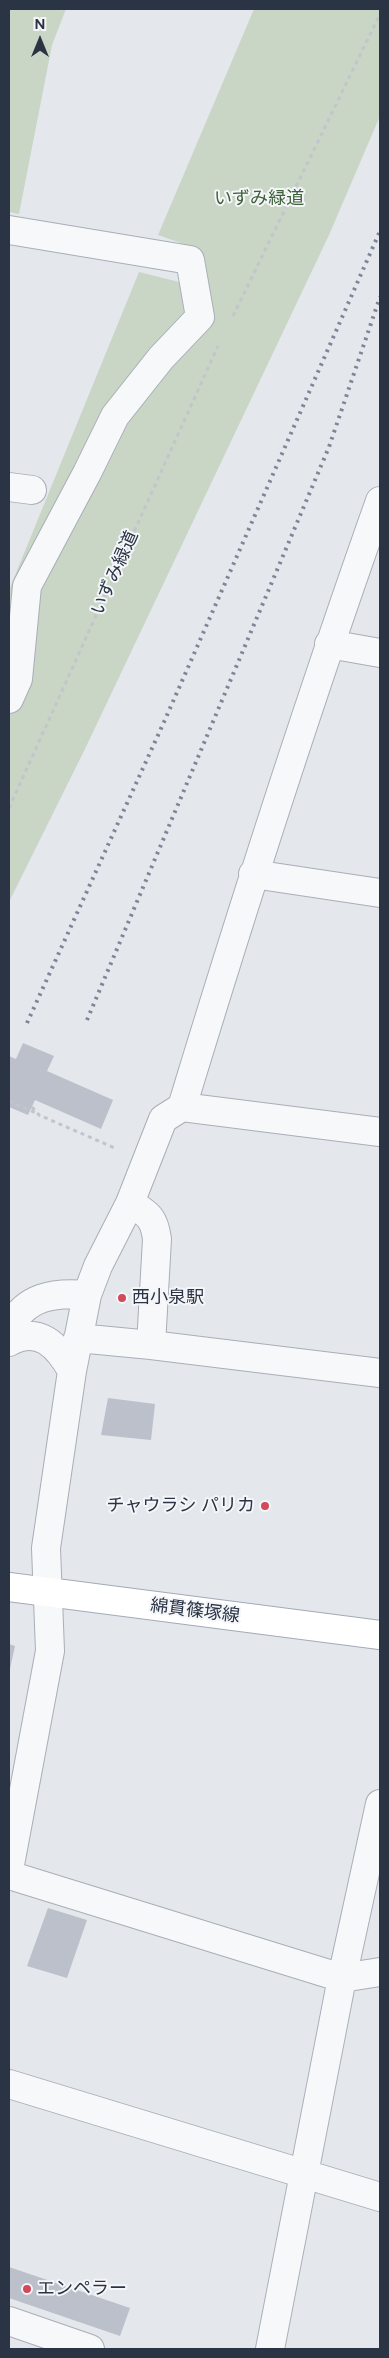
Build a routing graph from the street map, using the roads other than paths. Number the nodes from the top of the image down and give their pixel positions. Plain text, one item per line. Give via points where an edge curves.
1 (9, 230) edge
2 (380, 501) edge
3 (329, 644) junction
4 (380, 653) edge
5 (9, 699) edge
6 (253, 874) junction
7 (380, 893) edge
8 (182, 1107) junction
9 (380, 1132) edge
10 (130, 1203) junction
11 (88, 1295) junction
12 (9, 1330) edge
13 (78, 1338) junction
14 (9, 1342) edge
15 (151, 1345) junction
16 (72, 1371) junction
17 (380, 1373) edge
18 (9, 1587) edge
19 (47, 1592) junction
20 (380, 1635) edge
21 (380, 1804) edge
22 (9, 1870) edge
23 (9, 1875) edge
24 (380, 1972) edge
25 (342, 1978) junction
26 (9, 2084) edge
27 (304, 2174) junction
28 (380, 2197) edge
29 (9, 2321) edge
30 (90, 2349) edge
31 (270, 2349) edge

1 - 5 street via 190,260 200,317 161,358 115,416 27,586 18,678
2 - 3 street
3 - 4 street
3 - 6 street
6 - 7 street
6 - 8 street
8 - 9 street
8 - 10 street via 163,1120
10 - 11 street via 98,1266
10 - 15 street via 155,1223 157,1239
11 - 12 street via 50,1296 30,1302
11 - 13 street
13 - 15 street
13 - 16 street
14 - 16 street via 19,1336 50,1341 63,1354
15 - 17 street
16 - 19 street via 46,1548
18 - 19 main road, 綿貫篠塚線
19 - 20 main road, 綿貫篠塚線
19 - 22 street via 50,1651
21 - 25 street
23 - 25 street
24 - 25 street
25 - 27 street
26 - 27 street
27 - 28 street
27 - 31 street
29 - 30 street

